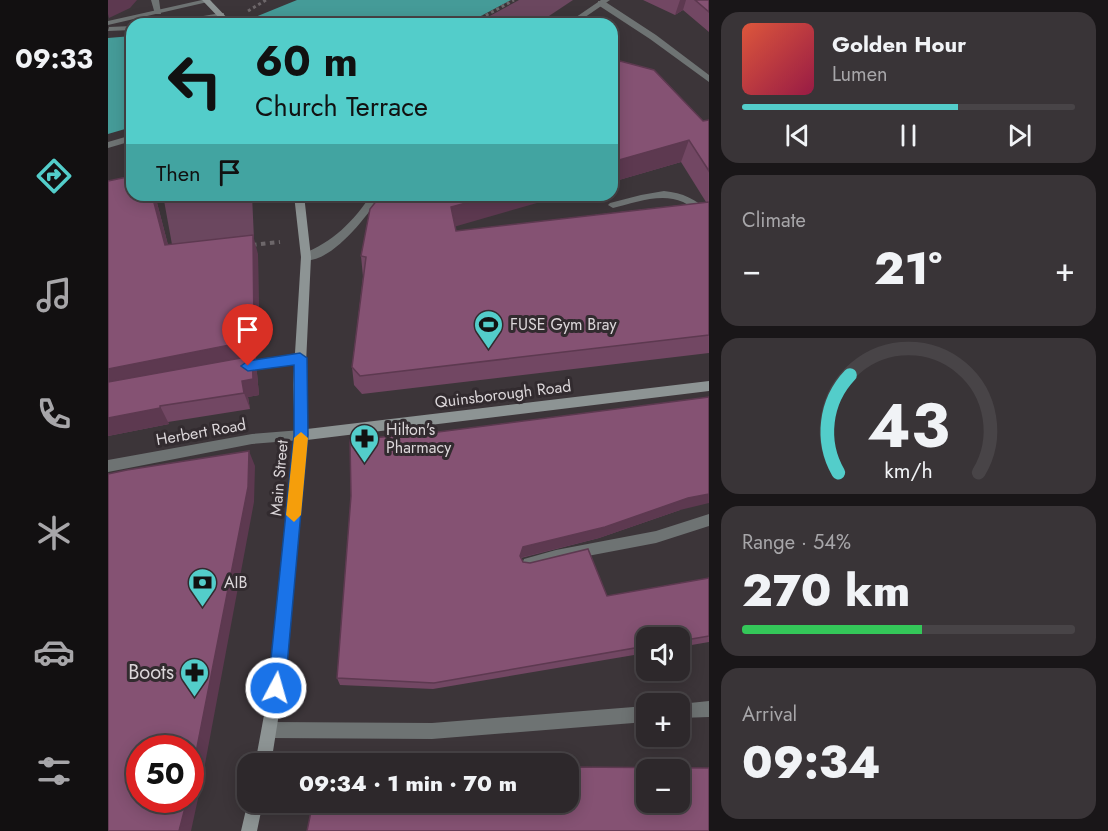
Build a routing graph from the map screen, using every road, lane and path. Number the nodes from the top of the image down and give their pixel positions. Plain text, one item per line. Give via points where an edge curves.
1 (155, 0) edge
2 (266, 0) edge
3 (514, 0) edge
4 (207, 1) edge
5 (603, 1) edge
6 (158, 12) junction
7 (248, 12) dead end
8 (126, 18) edge
9 (128, 18) edge
10 (224, 18) edge
11 (481, 18) edge
12 (579, 18) edge
13 (108, 22) edge
14 (126, 28) edge
15 (108, 29) edge
16 (709, 78) edge
17 (126, 140) edge
18 (108, 145) edge
19 (300, 201) edge
20 (372, 201) edge
21 (613, 205) dead end
22 (709, 218) edge
23 (305, 239) junction
24 (247, 245) edge
25 (306, 257) junction
26 (300, 358) junction
27 (224, 371) edge
28 (709, 386) edge
29 (301, 435) junction
30 (108, 466) edge
31 (709, 520) edge
32 (525, 565) edge
33 (709, 709) edge
34 (690, 710) edge
35 (636, 715) edge
36 (270, 730) junction
37 (265, 753) edge
38 (253, 813) edge
39 (249, 831) edge

1 - 6 street
2 - 7 path
3 - 11 path
4 - 6 street
4 - 10 main road
5 - 12 street
5 - 16 street
6 - 9 street
8 - 13 street
14 - 15 street
17 - 18 street
19 - 23 main road, Main Street
20 - 25 street via 342,239
21 - 22 street via 660,194 677,195 695,202
23 - 24 path
23 - 25 main road, Main Street
25 - 26 main road, Main Street
26 - 27 street
26 - 29 main road, Main Street
28 - 29 main road, Quinsborough Road
29 - 30 street, Herbert Road
29 - 36 main road, Main Street
31 - 32 street via 656,537
33 - 34 street
35 - 36 street via 432,731
36 - 37 main road, Main Street
38 - 39 main road

